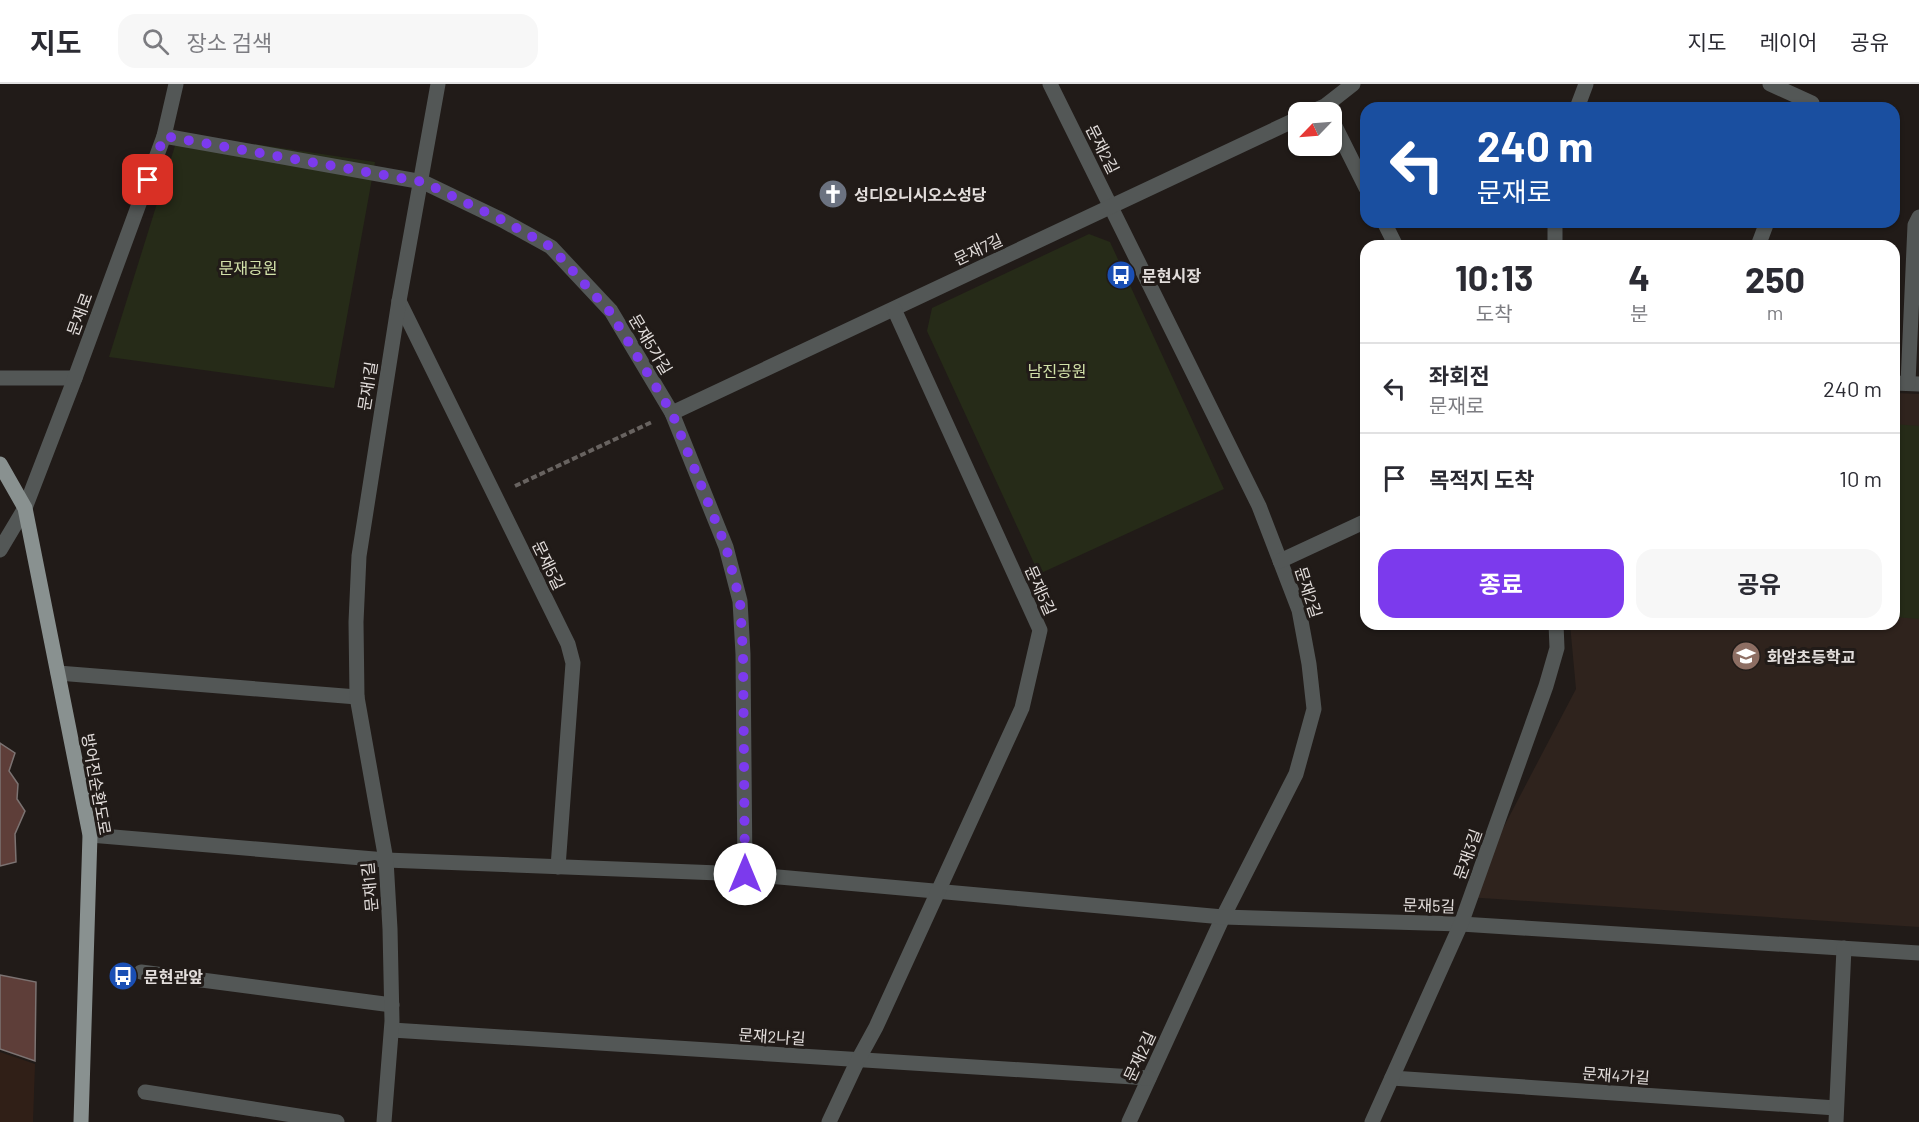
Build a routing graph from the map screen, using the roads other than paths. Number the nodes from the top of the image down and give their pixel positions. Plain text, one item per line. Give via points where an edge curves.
1 (176, 84) edge
2 (438, 84) edge
3 (1050, 84) edge
4 (1353, 84) edge
5 (1586, 84) edge
6 (1770, 84) edge
7 (1331, 102) edge
8 (1579, 102) edge
9 (1810, 102) edge
10 (1288, 123) edge
11 (164, 136) junction
12 (1342, 140) edge
13 (1360, 176) edge
14 (423, 182) junction
15 (1111, 206) junction
16 (1919, 217) edge
17 (399, 301) junction
18 (894, 309) junction
19 (0, 378) edge
20 (75, 378) junction
21 (1907, 383) edge
22 (672, 413) junction
23 (0, 464) edge
24 (25, 508) junction
25 (1360, 524) edge
26 (0, 550) edge
27 (1280, 561) junction
28 (1556, 630) edge
29 (58, 673) junction
30 (357, 697) junction
31 (90, 835) junction
32 (386, 860) junction
33 (558, 867) junction
34 (745, 874) junction
35 (939, 891) junction
36 (1223, 917) junction
37 (1461, 924) junction
38 (1844, 948) junction
39 (1919, 953) edge
40 (141, 972) dead end
41 (392, 1005) junction
42 (392, 1030) junction
43 (858, 1060) junction
44 (1392, 1077) junction
45 (1149, 1078) junction
46 (145, 1092) dead end
47 (1836, 1115) edge
48 (81, 1122) edge
49 (337, 1122) edge
50 (384, 1122) edge
51 (829, 1122) edge
52 (1129, 1122) edge
53 (1372, 1122) edge

1 - 11 street, 문재로
2 - 14 street, 문재1길
3 - 15 street, 문재2길
4 - 7 street
5 - 8 street
6 - 9 street
10 - 15 street, 문재7길
11 - 14 street, 문재5가길
11 - 20 street, 문재로
12 - 13 street
14 - 17 street, 문재1길
14 - 22 street, 문재5가길 via 551,247 610,312
15 - 18 street, 문재7길
15 - 27 street, 문재2길 via 1259,506
16 - 21 street via 1915,225
17 - 30 street, 문재1길 via 359,556
17 - 33 street, 문재5길 via 568,644 573,663
18 - 22 street, 문재7길
18 - 35 street, 문재5길 via 1040,630 1022,708
19 - 20 street
20 - 24 street, 문재로
22 - 34 street, 문재5가길 via 726,547 740,601
23 - 24 main road, 방어진순환도로
24 - 26 street, 문재로
24 - 29 main road, 방어진순환도로
25 - 27 street
27 - 36 street, 문재2길 via 1299,610 1314,709 1296,774
28 - 37 street, 문재3길 via 1557,648 1546,686
29 - 30 street
29 - 31 main road, 방어진순환도로
30 - 32 street, 문재1길
31 - 32 street, 문재5길
31 - 48 main road, 방어진순환도로
32 - 33 street, 문재5길
32 - 41 street, 문재1길
33 - 34 street, 문재5길
34 - 35 street, 문재5길
35 - 36 street, 문재5길
35 - 43 street
36 - 37 street, 문재5길
36 - 45 street, 문재2길
37 - 38 street, 문재5길
37 - 44 street, 문재3길
38 - 39 street, 문재5길
38 - 47 street, 문재4가길
40 - 41 street
41 - 42 street, 문재1길
42 - 43 street, 문재2나길
42 - 50 street, 문재1길
43 - 45 street, 문재2나길
43 - 51 street
44 - 47 street, 문재4가길
44 - 53 street, 문재3길
45 - 52 street, 문재2길
46 - 49 street

